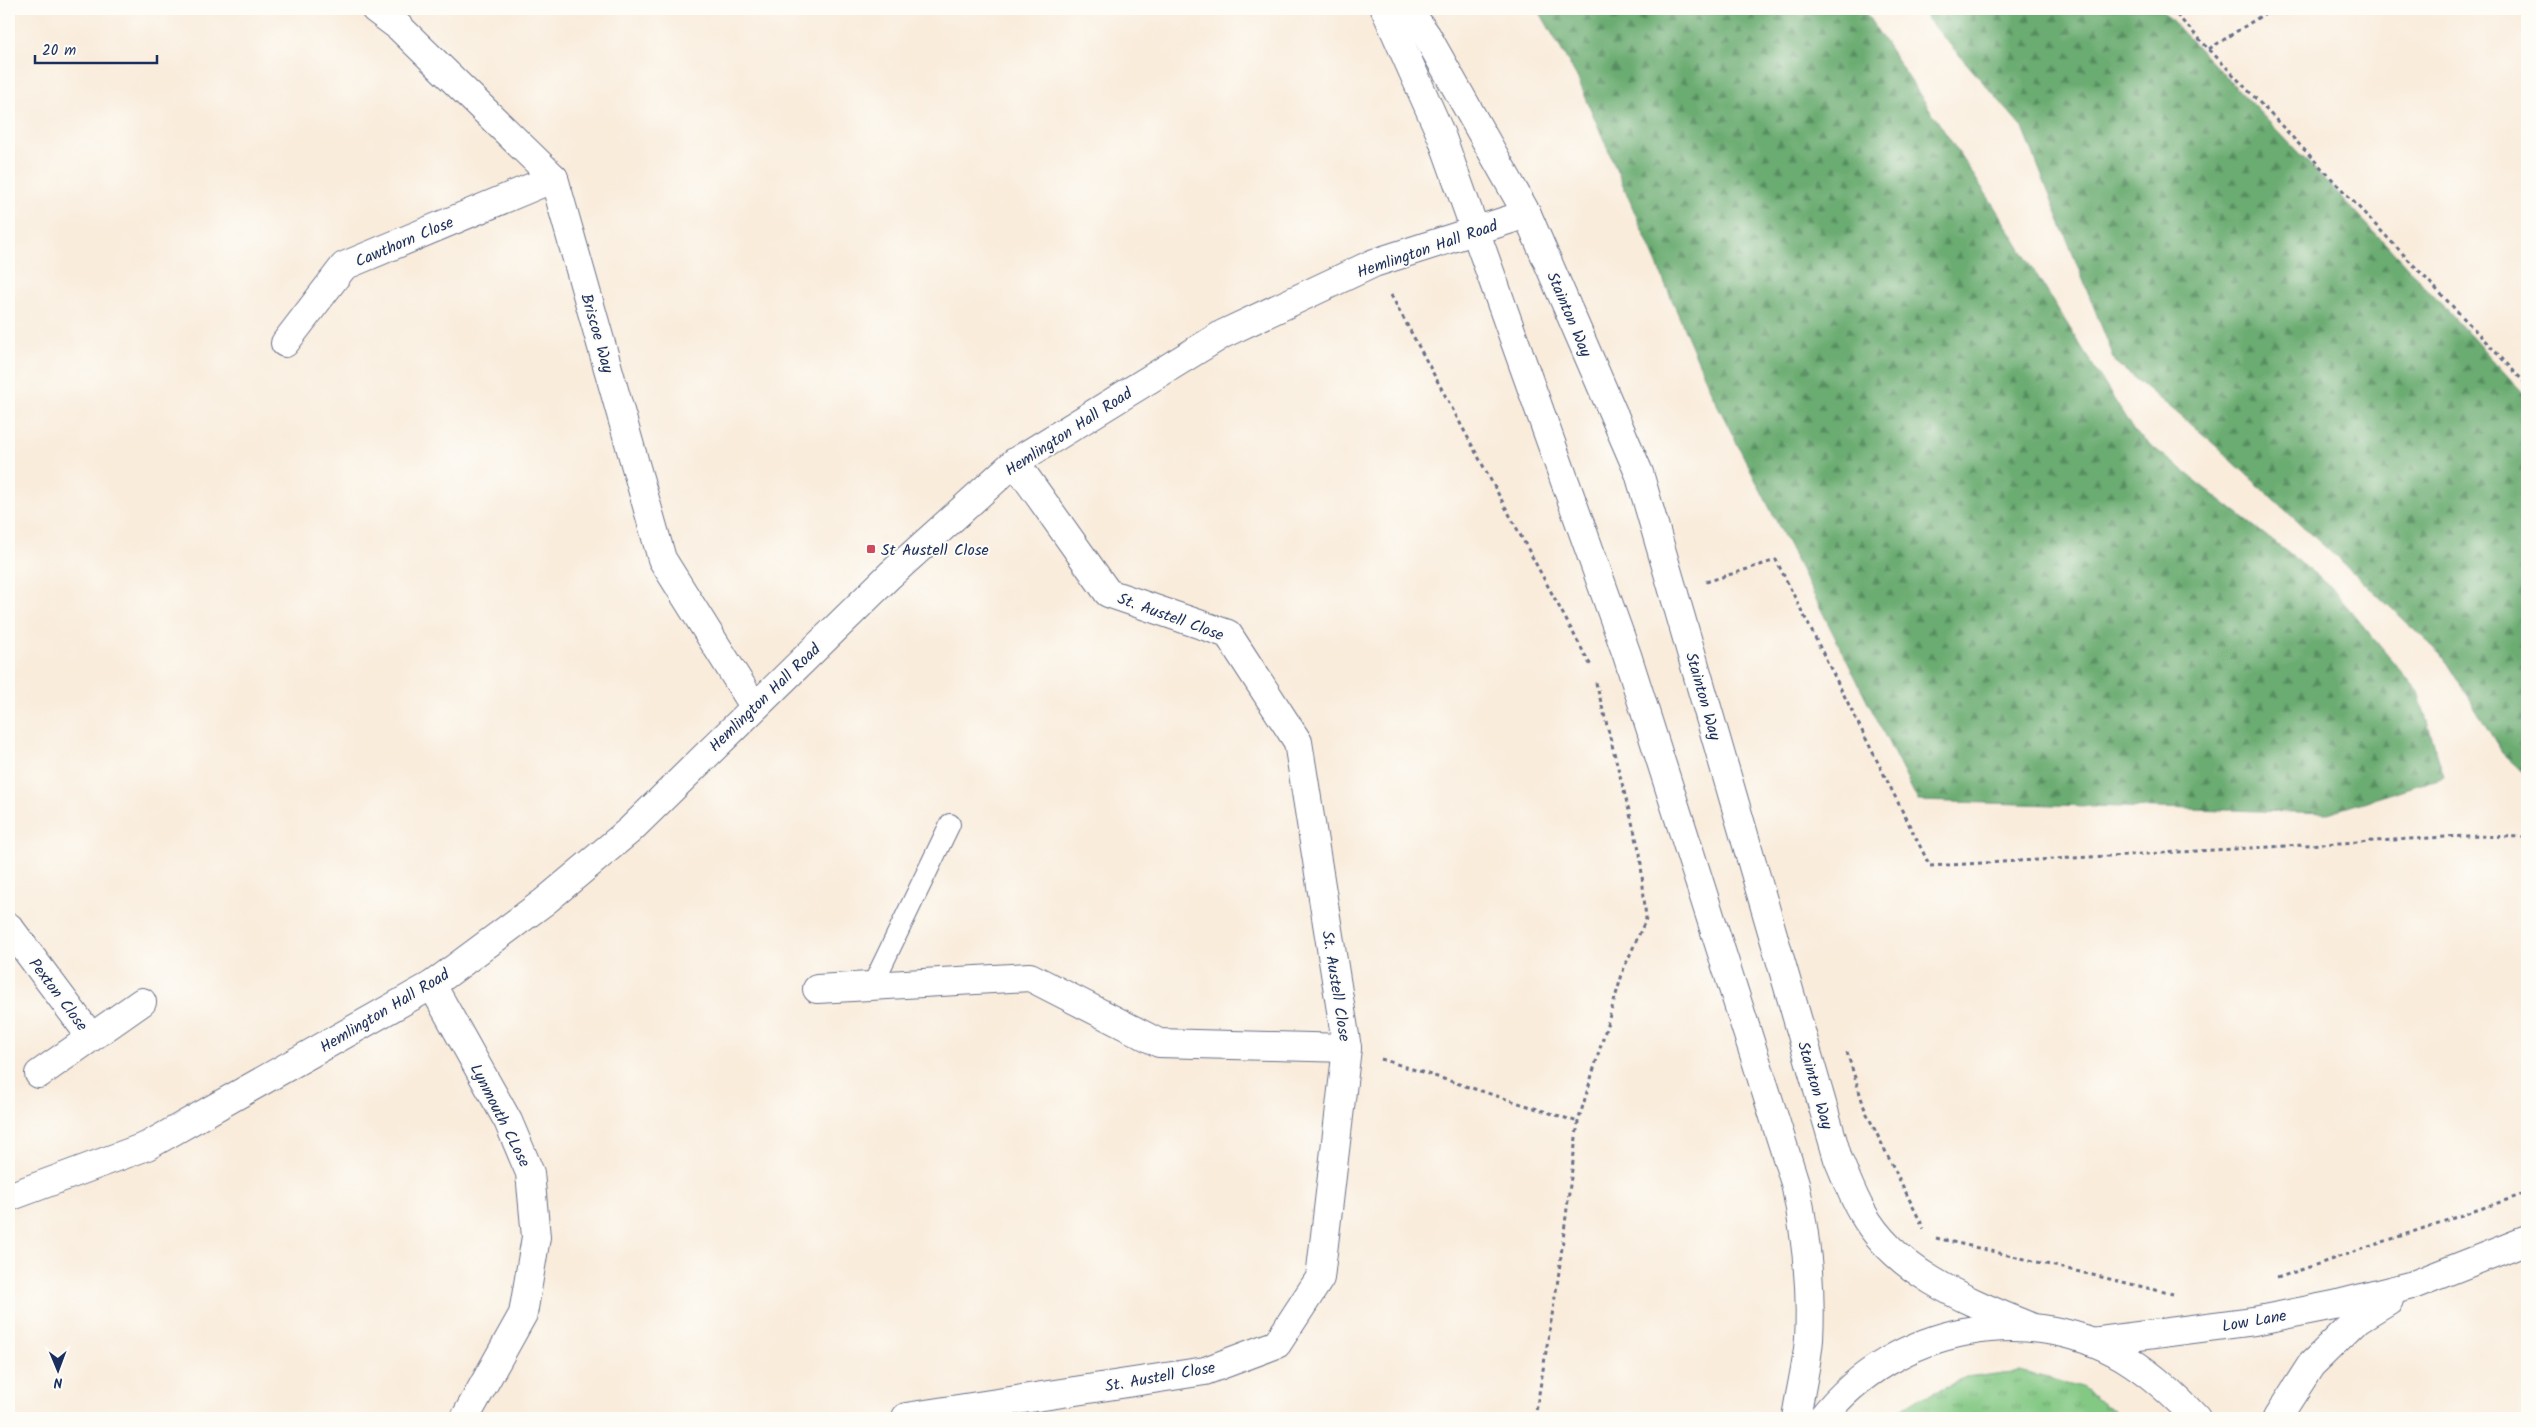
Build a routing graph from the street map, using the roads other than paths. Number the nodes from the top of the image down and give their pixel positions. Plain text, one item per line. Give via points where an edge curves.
1 (375, 9) edge
2 (1385, 9) edge
3 (1408, 9) edge
4 (403, 18) edge
5 (554, 178) junction
6 (1527, 214) junction
7 (1474, 232) junction
8 (285, 343) dead end
9 (1015, 462) junction
10 (754, 706) junction
11 (950, 824) dead end
12 (9, 927) edge
13 (432, 985) junction
14 (872, 986) junction
15 (816, 989) dead end
16 (142, 1002) dead end
17 (91, 1037) junction
18 (1346, 1048) junction
19 (39, 1074) dead end
20 (9, 1197) edge
21 (2527, 1240) edge
22 (2413, 1285) junction
23 (2033, 1328) junction
24 (2092, 1342) junction
25 (465, 1418) edge
26 (905, 1418) edge
27 (1796, 1418) edge
28 (1822, 1418) edge
29 (2196, 1418) edge
30 (2277, 1418) edge

1 - 4 street, Briscoe Way
2 - 7 street via 1441,134
3 - 6 street, Stainton Way via 1427,36
4 - 5 street, Briscoe Way
5 - 8 street, Cawthorn Close via 344,266
5 - 10 street, Briscoe Way via 662,559
6 - 7 street, Hemlington Hall Road
6 - 23 street, Stainton Way via 1639,473 1838,1159 1862,1213 1888,1246 1922,1275 1968,1300
7 - 9 street, Hemlington Hall Road via 1374,264 1223,334
7 - 27 street via 1627,655 1795,1183 1810,1284 1809,1341
9 - 10 street, Hemlington Hall Road via 890,575
9 - 18 street, St. Austell Close via 1108,593 1228,634 1298,742
10 - 13 street, Hemlington Hall Road via 630,830 544,902
11 - 14 lane
12 - 17 street, Pexton Close
13 - 20 street, Hemlington Hall Road via 147,1146
13 - 25 street, Lynmouth CLose via 508,1121 530,1173 536,1237 523,1314
14 - 15 street
14 - 18 street via 1030,977 1159,1043
16 - 17 street
17 - 19 street
18 - 26 street, St. Austell Close via 1320,1278 1277,1344 1205,1371
21 - 22 street, Low Lane
22 - 24 street, Low Lane via 2254,1321
22 - 30 street, Low Lane via 2358,1319 2311,1365
23 - 24 street
23 - 28 street via 1989,1328 1946,1335 1905,1351 1867,1373
24 - 29 street via 2132,1362 2168,1389

